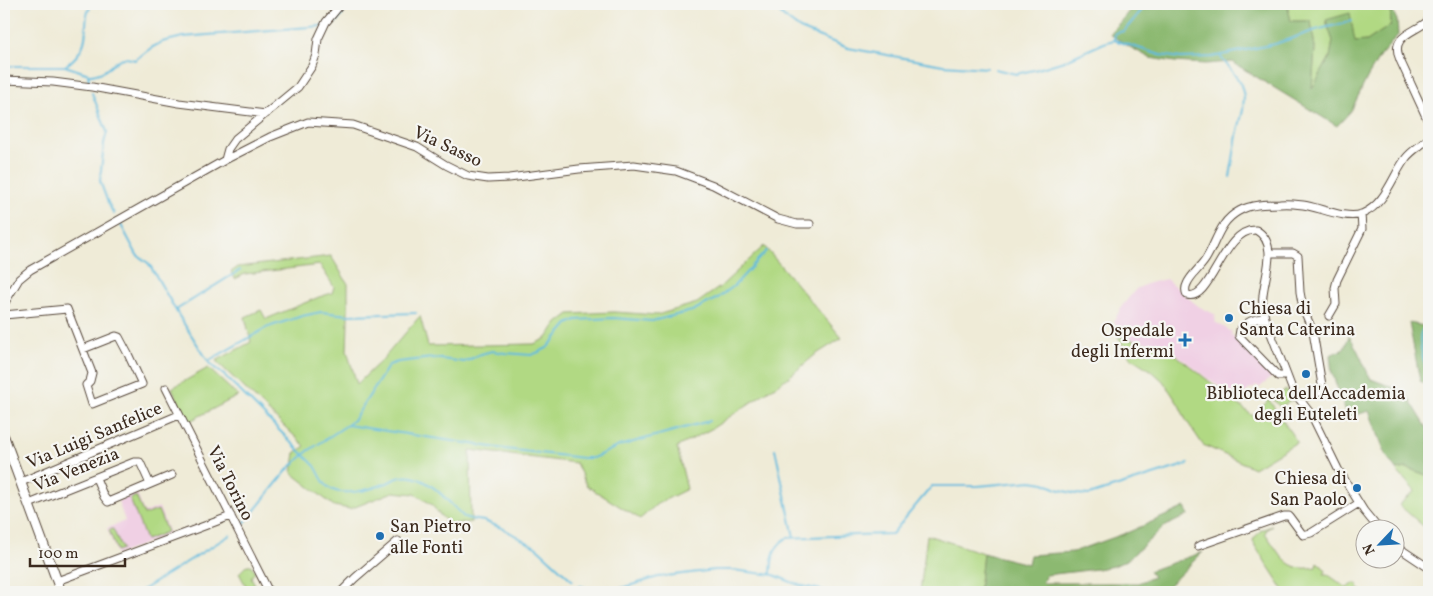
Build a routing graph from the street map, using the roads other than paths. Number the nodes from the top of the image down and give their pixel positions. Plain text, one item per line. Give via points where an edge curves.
1 (341, 4) edge
2 (1429, 20) edge
3 (4, 80) edge
4 (266, 114) junction
5 (1429, 123) edge
6 (1429, 138) edge
7 (225, 160) junction
8 (1361, 214) junction
9 (810, 224) dead end
10 (1270, 253) junction
11 (4, 304) edge
12 (4, 315) edge
13 (1329, 316) dead end
14 (1265, 318) junction
15 (83, 349) junction
16 (1287, 376) junction
17 (166, 388) dead end
18 (1300, 399) junction
19 (179, 415) junction
20 (4, 437) edge
21 (172, 475) dead end
22 (96, 478) junction
23 (21, 482) junction
24 (150, 484) junction
25 (1359, 502) junction
26 (29, 504) junction
27 (231, 516) junction
28 (1371, 518) edge
29 (398, 541) dead end
30 (1198, 546) dead end
31 (1406, 553) edge
32 (1429, 568) edge
33 (58, 581) junction
34 (61, 592) edge
35 (269, 592) edge
36 (341, 592) edge

1 - 4 street via 326,22 312,66 305,77
2 - 5 street via 1401,38 1396,47
3 - 4 street via 54,82
4 - 7 street via 235,139
6 - 8 street via 1407,156 1380,200
7 - 9 street, Via Sasso via 308,122 353,125 417,147 468,176 509,178 634,165 676,171 713,185 783,221
7 - 11 street, Via Sasso via 30,270 19,279
8 - 10 street via 1282,204 1239,211 1222,226 1207,257 1187,284 1187,295 1192,297 1202,290 1234,241 1245,231 1260,232
8 - 13 street via 1362,229 1338,280 1336,304
10 - 14 street via 1262,297
10 - 18 street via 1298,256 1300,292 1313,332 1323,391
12 - 15 street via 67,309
14 - 16 street
14 - 16 street via 1242,326 1239,336 1278,376
15 - 15 street via 92,373 86,385 92,404 142,384 119,337
16 - 18 street
17 - 19 street, Via Torino
18 - 25 street
19 - 23 street, Via Luigi Sanfelice
19 - 27 street, Via Torino
20 - 23 main road
21 - 24 street
22 - 24 street, Via Venezia via 140,462
22 - 24 street via 108,502
22 - 26 street, Via Venezia
23 - 26 main road
25 - 28 street
25 - 30 street via 1311,533 1303,535 1289,516 1284,516
26 - 33 main road
27 - 33 street
27 - 35 street, Via Torino
29 - 36 street
31 - 32 street
33 - 34 main road

